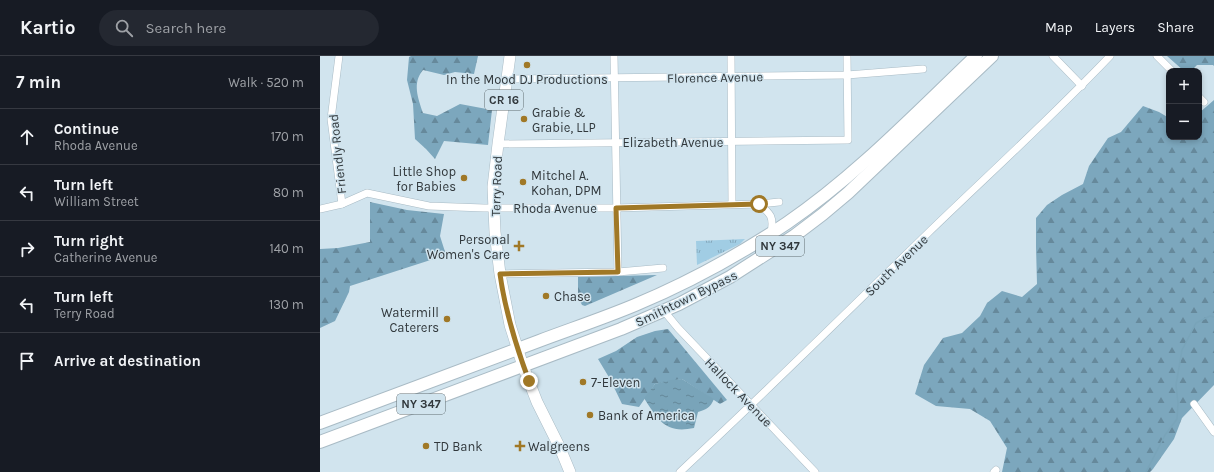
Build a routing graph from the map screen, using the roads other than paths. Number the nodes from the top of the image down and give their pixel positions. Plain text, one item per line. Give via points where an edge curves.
1 (340, 56) edge
2 (510, 56) edge
3 (614, 56) edge
4 (731, 56) edge
5 (847, 56) edge
6 (976, 56) edge
7 (992, 56) edge
8 (1053, 56) edge
9 (1110, 56) edge
10 (1157, 56) edge
11 (1169, 68) edge
12 (924, 69) dead end
13 (847, 75) junction
14 (731, 77) junction
15 (614, 78) junction
16 (507, 79) junction
17 (1082, 86) junction
18 (616, 142) junction
19 (732, 142) junction
20 (498, 144) junction
21 (779, 202) dead end
22 (342, 204) junction
23 (732, 204) junction
24 (759, 204) junction
25 (494, 208) junction
26 (616, 208) junction
27 (320, 209) edge
28 (771, 233) junction
29 (663, 268) dead end
30 (618, 272) junction
31 (500, 274) junction
32 (664, 311) junction
33 (517, 349) junction
34 (523, 366) junction
35 (1194, 404) dead end
36 (752, 405) junction
37 (320, 423) edge
38 (1214, 432) edge
39 (320, 442) edge
40 (570, 472) edge
41 (680, 472) edge
42 (815, 472) edge

1 - 22 street, Friendly Road via 331,119
2 - 16 main road, Terry Road / CR 16
3 - 15 street
4 - 14 street
5 - 13 street
6 - 28 highway, Smithtown Bypass / NY 347 via 863,163 818,200
7 - 32 highway, Smithtown Bypass / NY 347 via 862,180 813,222 743,270
8 - 17 street
9 - 17 street, South Avenue
10 - 11 street
12 - 13 street, Florence Avenue
13 - 14 street, Florence Avenue
13 - 19 street, Elizabeth Avenue via 848,140
14 - 15 street, Florence Avenue
14 - 19 street
15 - 16 street, Florence Avenue
15 - 18 street
16 - 20 main road, Terry Road / CR 16
17 - 36 street, South Avenue
18 - 19 street, Elizabeth Avenue
18 - 20 street, Elizabeth Avenue
18 - 26 street
19 - 23 street
20 - 25 main road, Terry Road / CR 16 via 493,186
21 - 24 street, Rhoda Avenue
22 - 25 street, Rhoda Avenue via 368,193 429,206
22 - 27 street, Rhoda Avenue
23 - 24 street, Rhoda Avenue
23 - 26 street, Rhoda Avenue
24 - 28 street via 772,218
25 - 26 street, Rhoda Avenue
25 - 31 main road, Terry Road / CR 16
26 - 30 street
28 - 33 highway, Smithtown Bypass / NY 347 via 706,272 663,293
29 - 30 street
30 - 31 street
31 - 33 main road, Terry Road / CR 16
32 - 34 highway, Smithtown Bypass / NY 347
32 - 36 street, Hallock Avenue
33 - 34 main road, Terry Road / CR 16
33 - 37 highway, Smithtown Bypass / NY 347
34 - 39 highway, Smithtown Bypass / NY 347
34 - 40 main road, Terry Road / CR 16
35 - 38 street
36 - 41 street, South Avenue
36 - 42 street, Hallock Avenue

